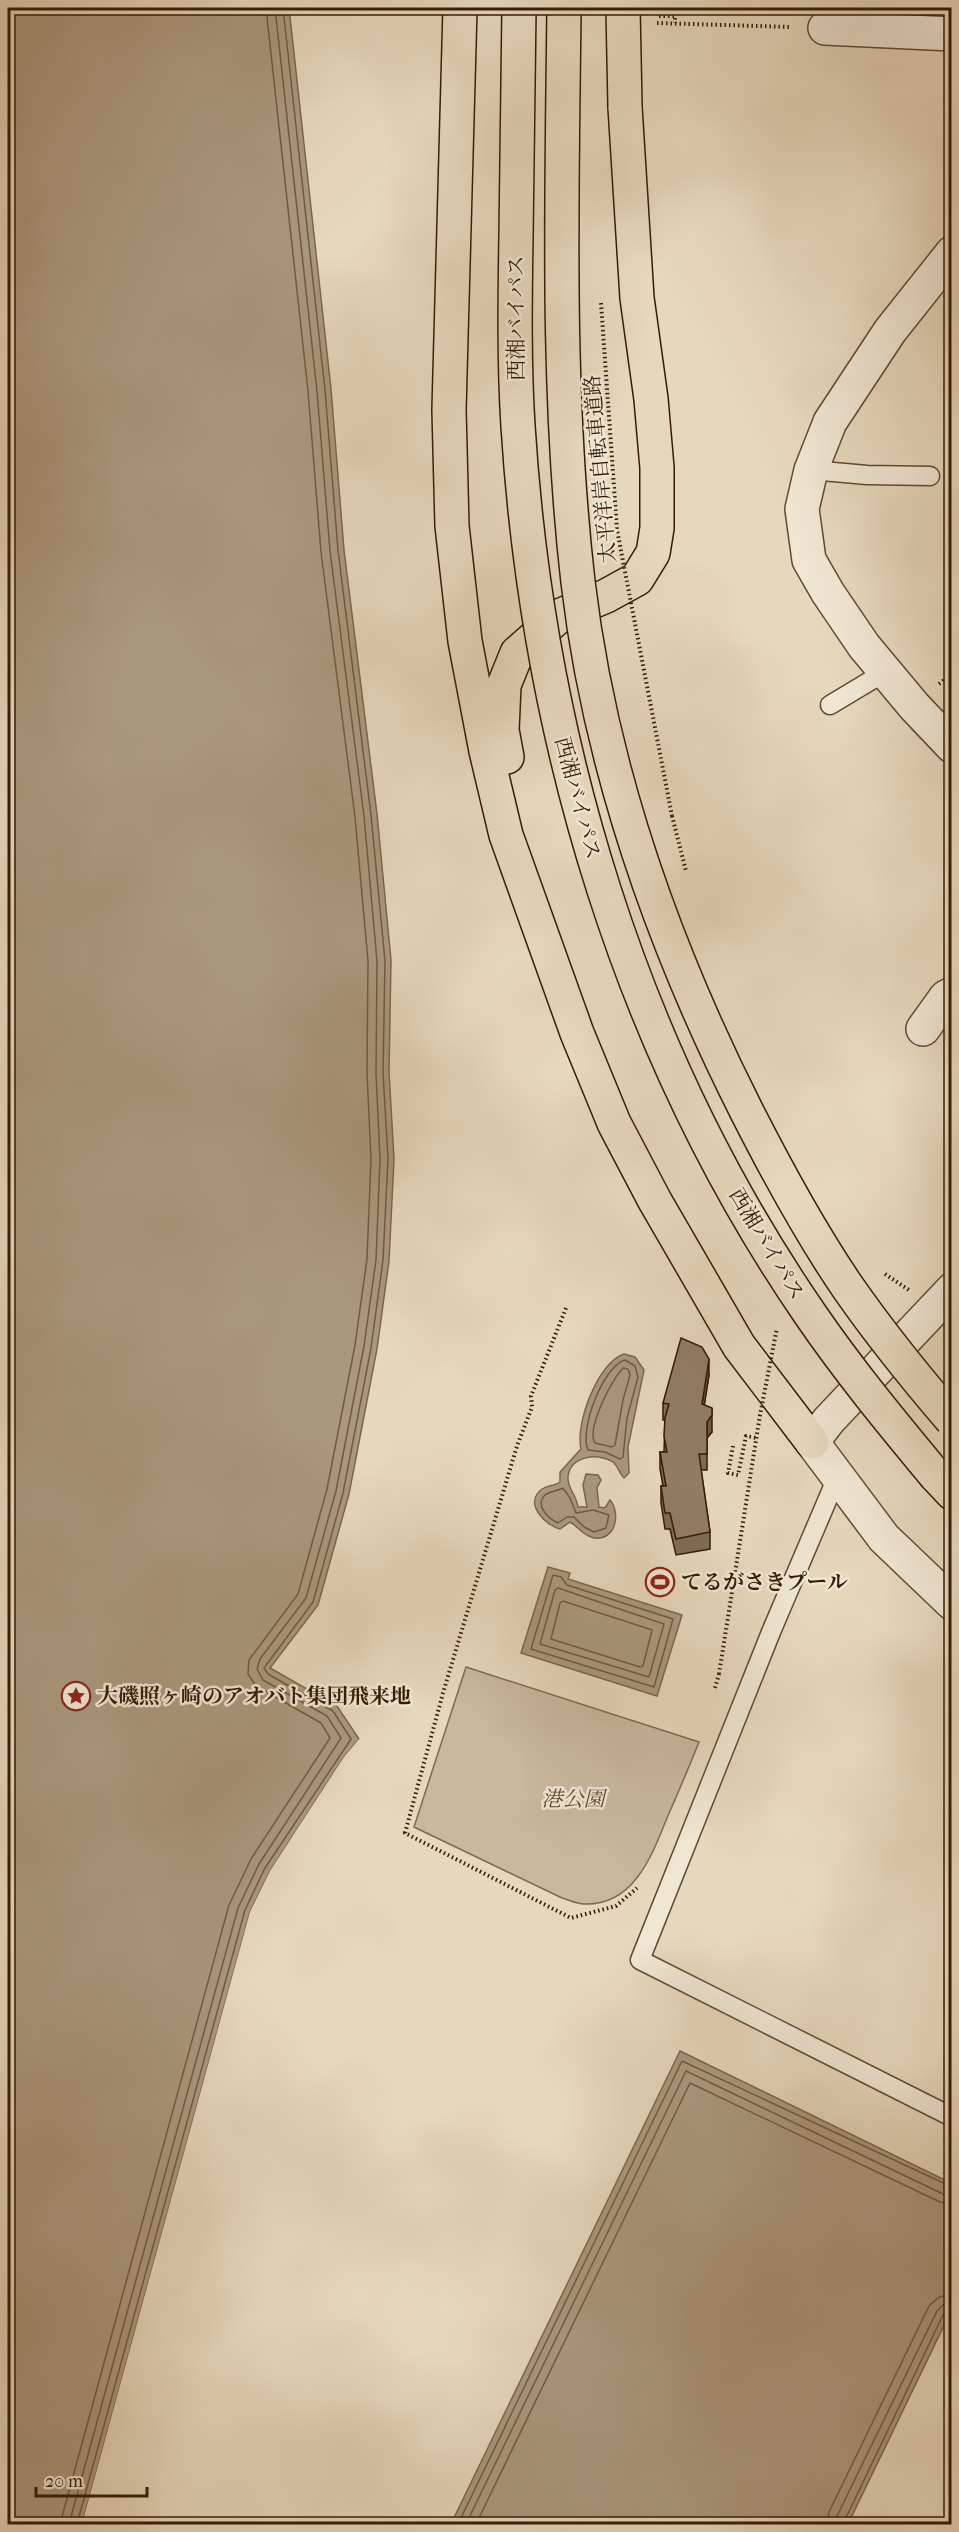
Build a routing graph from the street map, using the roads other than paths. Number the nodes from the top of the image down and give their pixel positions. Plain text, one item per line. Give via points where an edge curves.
1 (460, 8) edge
2 (519, 8) edge
3 (564, 8) edge
4 (639, 10) edge
5 (825, 28) road end
6 (951, 34) edge
7 (951, 253) edge
8 (810, 470) junction
9 (930, 476) dead end
10 (885, 672) junction
11 (830, 705) dead end
12 (951, 746) edge
13 (537, 921) junction
14 (951, 994) edge
15 (923, 1029) dead end
16 (951, 1290) edge
17 (951, 1420) edge
18 (812, 1442) junction
19 (837, 1475) junction
20 (951, 1493) edge
21 (951, 1603) edge
22 (951, 2117) edge

1 - 13 highway via 449,410 452,526 465,641 486,751 506,835
2 - 20 highway, 西湘バイパス, bridge via 515,298 518,425 535,593 573,790 615,926 675,1073 740,1200 810,1314 875,1402
3 - 17 highway, 西湘バイパス, bridge via 564,420 578,583 616,777 657,908 689,991 760,1138 848,1287
4 - 13 highway, bridge via 625,107 637,298 657,468 657,528 653,553 637,579 559,616 517,653 504,686 502,730
5 - 6 street
7 - 8 street via 890,331 842,402
8 - 9 lane
8 - 10 street via 800,509 809,560
10 - 11 lane
10 - 12 street
13 - 18 highway via 614,1123 739,1346
14 - 15 street
16 - 18 street
18 - 19 street
19 - 21 street via 884,1538
19 - 22 lane via 640,1960

